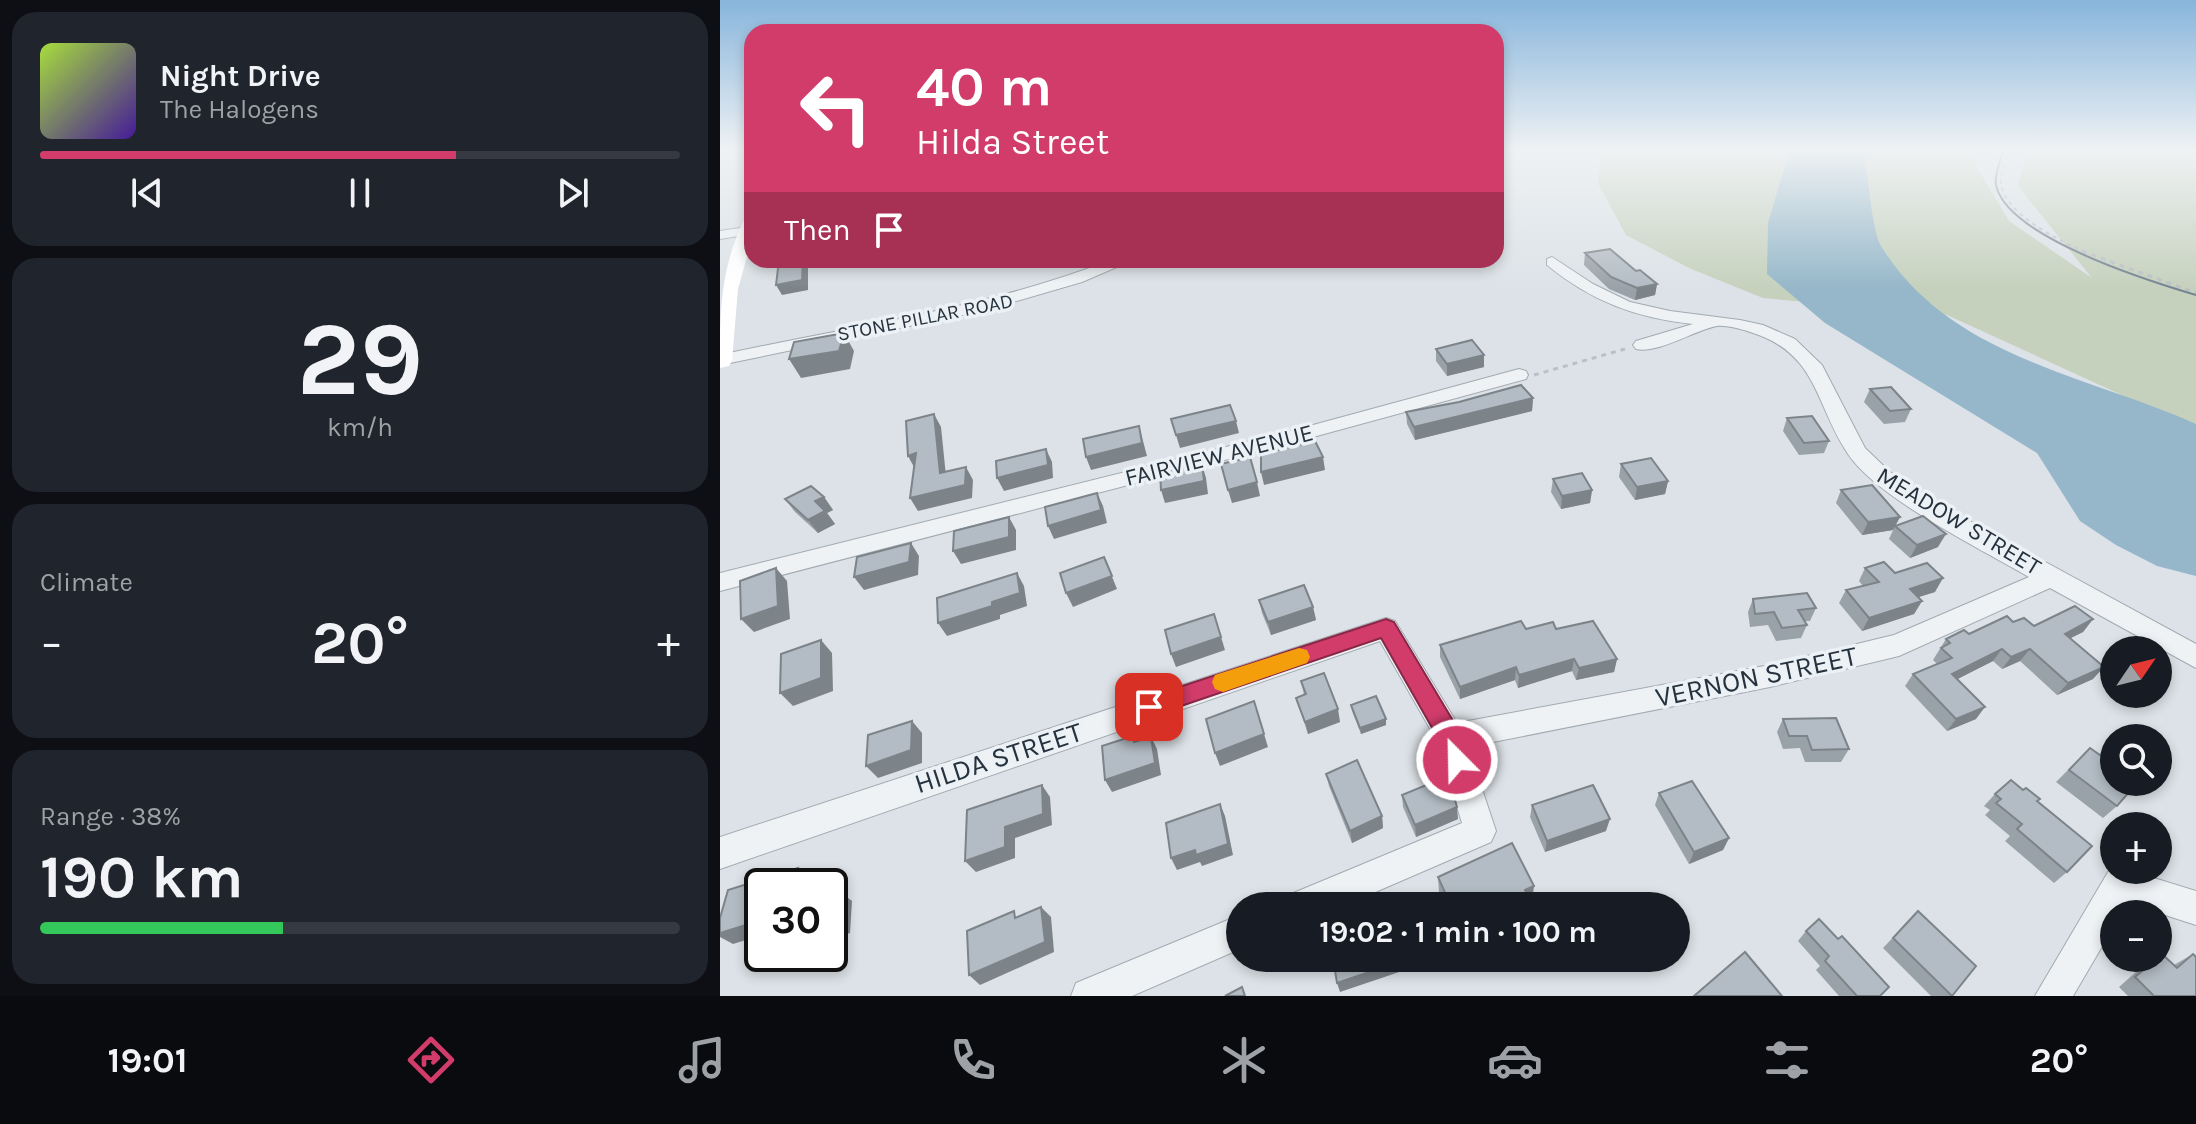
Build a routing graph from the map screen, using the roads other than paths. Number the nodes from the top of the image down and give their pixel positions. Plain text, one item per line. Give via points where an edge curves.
1 (744, 228) edge
2 (720, 235) edge
3 (744, 239) edge
4 (1552, 262) dead end
5 (1106, 268) edge
6 (1715, 321) junction
7 (1642, 345) road end
8 (720, 361) edge
9 (1519, 375) road end
10 (2052, 577) junction
11 (720, 582) edge
12 (2196, 657) edge
13 (1450, 737) junction
14 (720, 853) edge
15 (1336, 892) edge
16 (2196, 908) edge
17 (1226, 938) edge
18 (1089, 996) edge
19 (2053, 996) edge

1 - 2 street
3 - 8 main road via 733,265
4 - 6 street, MEADOW STREET via 1605,299 1655,314
5 - 8 street, STONE PILLAR ROAD via 1023,297
6 - 7 street
6 - 10 street, MEADOW STREET via 1772,333 1802,351 1824,381 1847,439 1872,470
9 - 11 street, FAIRVIEW AVENUE
10 - 12 street, MEADOW STREET
10 - 13 street, VERNON STREET via 1899,645 1770,676
13 - 14 street, HILDA STREET via 1386,628
13 - 15 street via 1480,831
16 - 19 street via 2120,884
17 - 18 street

